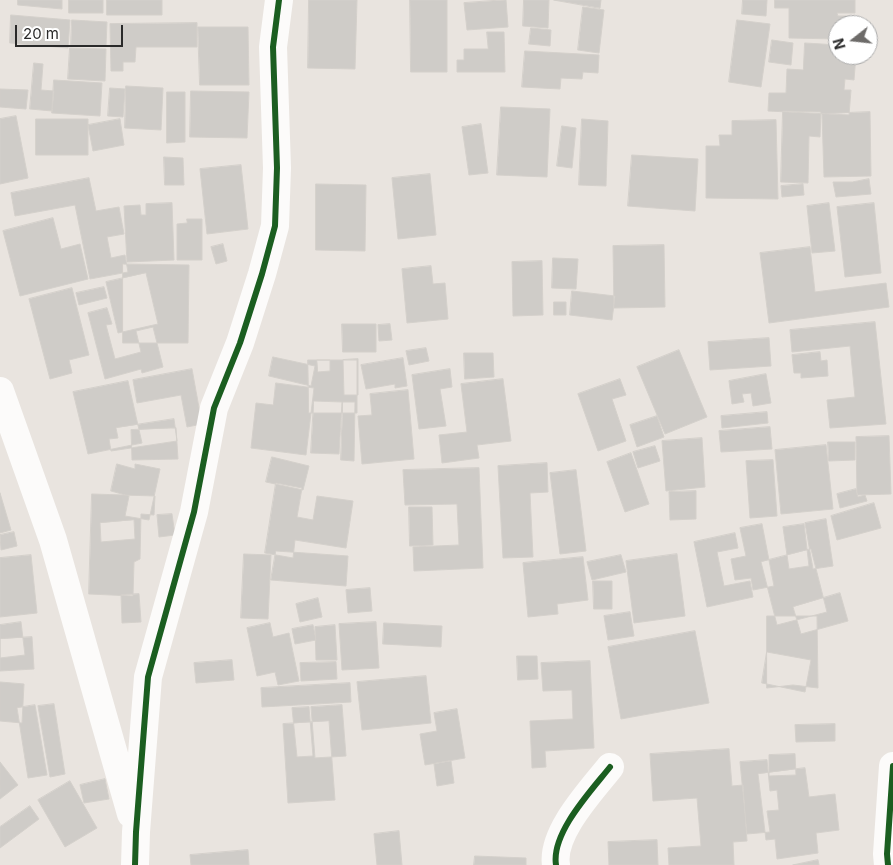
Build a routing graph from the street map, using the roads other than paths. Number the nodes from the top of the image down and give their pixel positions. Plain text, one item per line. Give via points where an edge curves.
1 (279, 0) edge
2 (0, 391) edge
3 (893, 766) edge
4 (610, 767) dead end
5 (136, 832) junction
6 (135, 865) edge
7 (556, 865) edge
8 (888, 865) edge

1 - 5 street via 273,48 275,226 240,343 214,408 194,512 148,677
2 - 5 street via 53,540
3 - 8 street
4 - 7 street via 561,834
5 - 6 street

